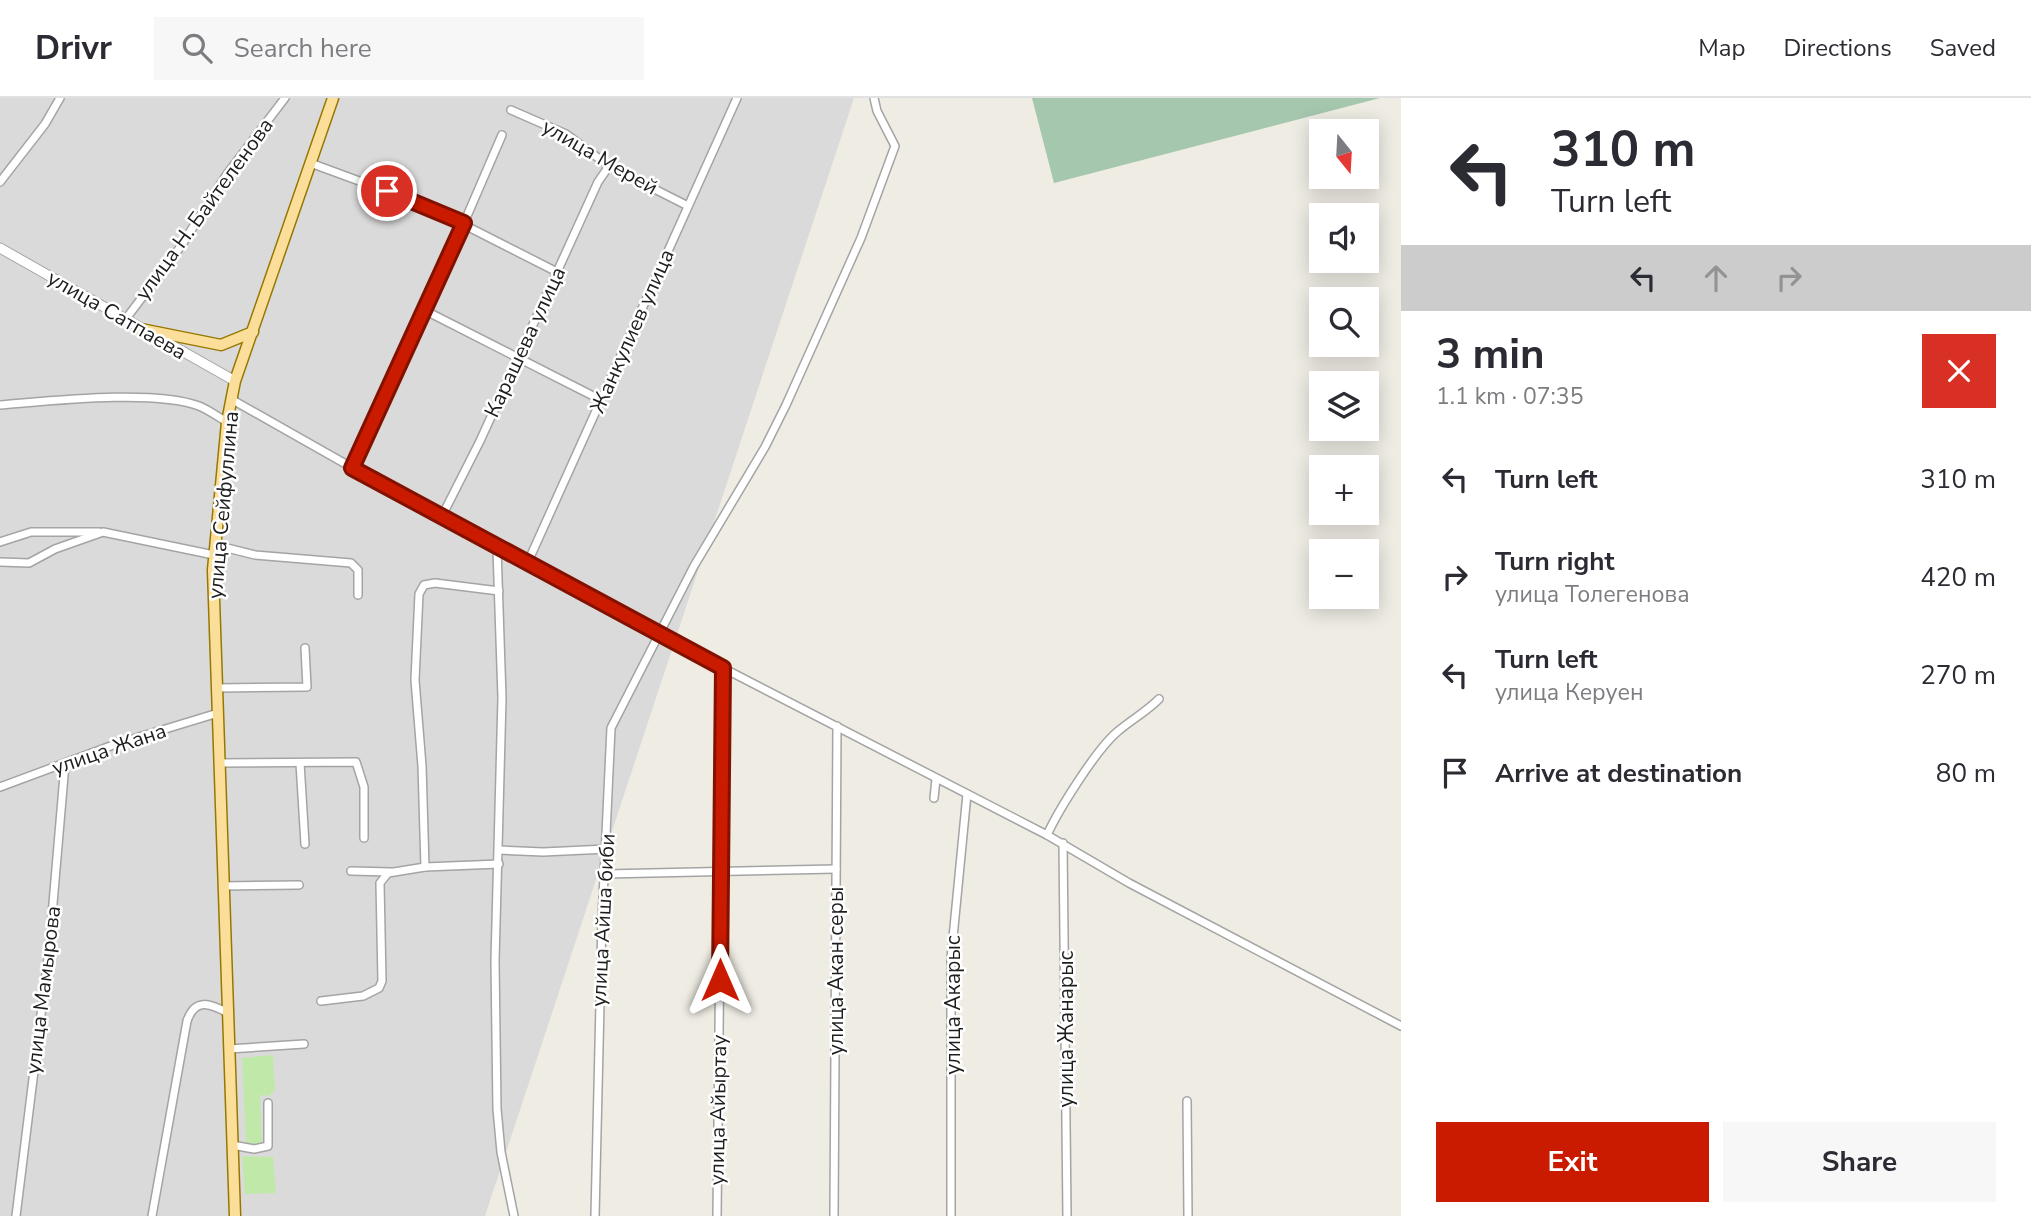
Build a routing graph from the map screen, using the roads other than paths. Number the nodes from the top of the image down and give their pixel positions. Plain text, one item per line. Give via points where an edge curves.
1 (60, 98) edge
2 (285, 98) edge
3 (334, 98) edge
4 (737, 98) edge
5 (874, 98) edge
6 (511, 110) dead end
7 (502, 135) dead end
8 (313, 164) junction
9 (608, 166) junction
10 (0, 182) edge
11 (688, 206) junction
12 (464, 223) junction
13 (0, 248) edge
14 (557, 272) junction
15 (426, 311) junction
16 (125, 320) junction
17 (141, 329) junction
18 (253, 332) junction
19 (518, 357) junction
20 (235, 381) junction
21 (231, 399) junction
22 (601, 400) junction
23 (0, 404) edge
24 (227, 422) junction
25 (352, 468) junction
26 (441, 518) junction
27 (103, 533) junction
28 (0, 542) edge
29 (497, 549) junction
30 (215, 550) junction
31 (0, 562) edge
32 (527, 564) junction
33 (499, 592) junction
34 (358, 595) dead end
35 (657, 635) junction
36 (305, 648) dead end
37 (723, 668) junction
38 (217, 688) junction
39 (1159, 699) dead end
40 (218, 713) junction
41 (837, 726) junction
42 (219, 762) junction
43 (300, 763) junction
44 (65, 764) junction
45 (936, 779) junction
46 (0, 787) edge
47 (967, 794) junction
48 (933, 798) dead end
49 (1047, 835) junction
50 (364, 838) dead end
51 (1063, 843) junction
52 (305, 844) dead end
53 (607, 849) junction
54 (499, 850) junction
55 (499, 864) junction
56 (425, 867) junction
57 (836, 869) junction
58 (351, 871) dead end
59 (391, 872) junction
60 (720, 872) junction
61 (607, 874) junction
62 (299, 885) dead end
63 (224, 886) junction
64 (321, 1001) dead end
65 (228, 1013) junction
66 (1401, 1026) edge
67 (304, 1044) dead end
68 (229, 1049) junction
69 (1188, 1101) dead end
70 (268, 1103) dead end
71 (232, 1145) junction
72 (16, 1216) edge
73 (152, 1216) edge
74 (235, 1216) edge
75 (514, 1216) edge
76 (595, 1216) edge
77 (717, 1216) edge
78 (834, 1216) edge
79 (951, 1216) edge
80 (1067, 1216) edge
81 (1188, 1216) edge

1 - 10 street
2 - 16 street, улица Н. Байтеленова
3 - 8 main road, улица Сейфуллина
4 - 11 street, Жанкулиев улица
5 - 35 street, улица Айша биби via 895,146 874,205 765,447
6 - 9 street, улица Мерей via 566,134
7 - 12 street
8 - 12 street
8 - 18 main road, улица Сейфуллина
9 - 11 street, улица Мерей
9 - 14 street, Карашева улица
11 - 22 street, Жанкулиев улица
12 - 14 street
12 - 15 street
13 - 16 street, улица Сатпаева
14 - 19 street, Карашева улица
15 - 19 street
15 - 25 street
16 - 17 street, улица Сатпаева
17 - 18 main road via 221,345
17 - 20 street, улица Сатпаева
18 - 20 main road, улица Сейфуллина
19 - 22 street
19 - 26 street, Карашева улица
20 - 21 main road, улица Сейфуллина
21 - 24 main road, улица Сейфуллина
21 - 25 street
22 - 32 street, Жанкулиев улица
23 - 24 street via 81,398 173,400 197,405
24 - 30 main road, улица Сейфуллина
25 - 26 street
26 - 29 street
27 - 28 street via 31,532
27 - 30 street
27 - 31 street via 29,563
29 - 32 street
29 - 33 street
30 - 34 street via 351,563 358,570
30 - 38 main road, улица Сейфуллина
32 - 35 street
33 - 54 street
33 - 56 street via 435,583 424,585 419,594 415,680
35 - 37 street
35 - 53 street, улица Айша биби via 611,728
36 - 38 street via 307,687
37 - 41 street
37 - 60 street, улица Айыртау
38 - 40 main road, улица Сейфуллина
39 - 49 street via 1116,733 1059,809
40 - 42 main road, улица Сейфуллина
40 - 44 street, улица Жана
41 - 45 street
41 - 57 street, улица Акан серы
42 - 43 street
42 - 63 main road, улица Сейфуллина
43 - 50 street via 356,762 364,787
43 - 52 street
44 - 46 street, улица Жана
44 - 72 street, улица Мамырова via 50,950
45 - 47 street
45 - 48 street
47 - 49 street
47 - 79 street, улица Акарыс via 951,958
49 - 51 street
51 - 66 street via 1129,883
51 - 80 street, улица Жанарыс
53 - 54 street
53 - 61 street, улица Айша биби
54 - 55 street
55 - 56 street
55 - 75 street via 497,1109
56 - 59 street
57 - 60 street
57 - 78 street, улица Акан серы
58 - 59 street
59 - 64 street via 380,883 379,988 363,996
60 - 61 street
60 - 77 street, улица Айыртау
61 - 76 street, улица Айша биби
62 - 63 street
63 - 65 main road, улица Сейфуллина
65 - 68 main road, улица Сейфуллина
65 - 73 street via 212,1004 192,1007
67 - 68 street
68 - 71 main road, улица Сейфуллина
69 - 81 street
70 - 71 street via 268,1146
71 - 74 main road, улица Сейфуллина

